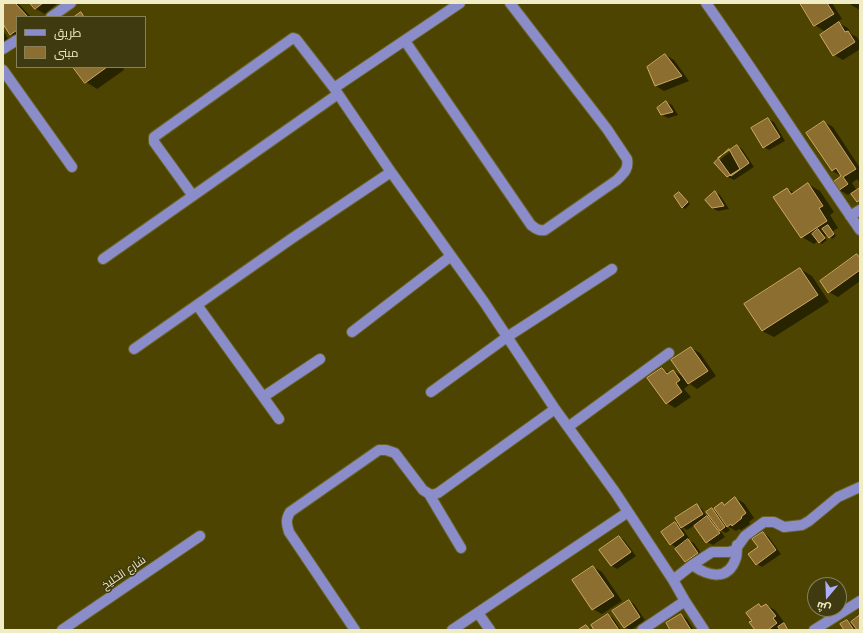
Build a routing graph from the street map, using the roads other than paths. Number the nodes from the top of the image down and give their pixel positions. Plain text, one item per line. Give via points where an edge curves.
1 (71, 3) edge
2 (460, 3) edge
3 (510, 3) edge
4 (706, 3) edge
5 (52, 16) edge
6 (16, 41) edge
7 (405, 41) junction
8 (3, 49) edge
9 (3, 70) edge
10 (336, 91) junction
11 (72, 167) dead end
12 (391, 172) junction
13 (193, 196) junction
14 (860, 210) edge
15 (850, 216) junction
16 (860, 230) edge
17 (451, 256) junction
18 (103, 259) dead end
19 (612, 269) dead end
20 (197, 305) junction
21 (352, 332) dead end
22 (507, 337) junction
23 (134, 349) dead end
24 (669, 353) dead end
25 (320, 358) dead end
26 (431, 392) dead end
27 (263, 397) junction
28 (555, 409) junction
29 (279, 419) dead end
30 (568, 427) junction
31 (860, 487) edge
32 (428, 494) junction
33 (628, 512) junction
34 (200, 536) dead end
35 (737, 545) junction
36 (461, 548) dead end
37 (692, 565) junction
38 (673, 580) junction
39 (684, 601) junction
40 (860, 601) edge
41 (478, 613) junction
42 (62, 630) edge
43 (355, 630) edge
44 (452, 630) edge
45 (490, 630) edge
46 (642, 630) edge
47 (704, 630) edge
48 (814, 630) edge

1 - 5 street
2 - 7 street
3 - 7 street via 607,129 628,164 627,170 617,180 545,230 541,231 531,225
4 - 15 street
6 - 8 street
7 - 10 street
9 - 11 street
10 - 12 street
10 - 13 street
10 - 13 street via 298,40 293,38 154,137 154,142
12 - 17 street
12 - 20 street
13 - 18 street
14 - 15 street
15 - 16 street
17 - 21 street
17 - 22 street
19 - 22 street
20 - 23 street
20 - 27 street
22 - 26 street
22 - 28 street
24 - 30 street
25 - 27 street
27 - 29 street
28 - 30 street
28 - 32 street via 438,493
30 - 33 street
31 - 35 street via 838,497 802,524 784,526 764,522
32 - 36 street
32 - 43 street via 395,453 379,450 290,512 287,517 289,532
33 - 38 street
33 - 41 street
34 - 42 street, شارع الخليخ
35 - 37 street via 735,550 729,552 712,552
35 - 37 street via 736,558 724,573 712,575 701,572
37 - 38 street
38 - 39 street
39 - 46 street
39 - 47 street
40 - 48 street
41 - 44 street
41 - 45 street

